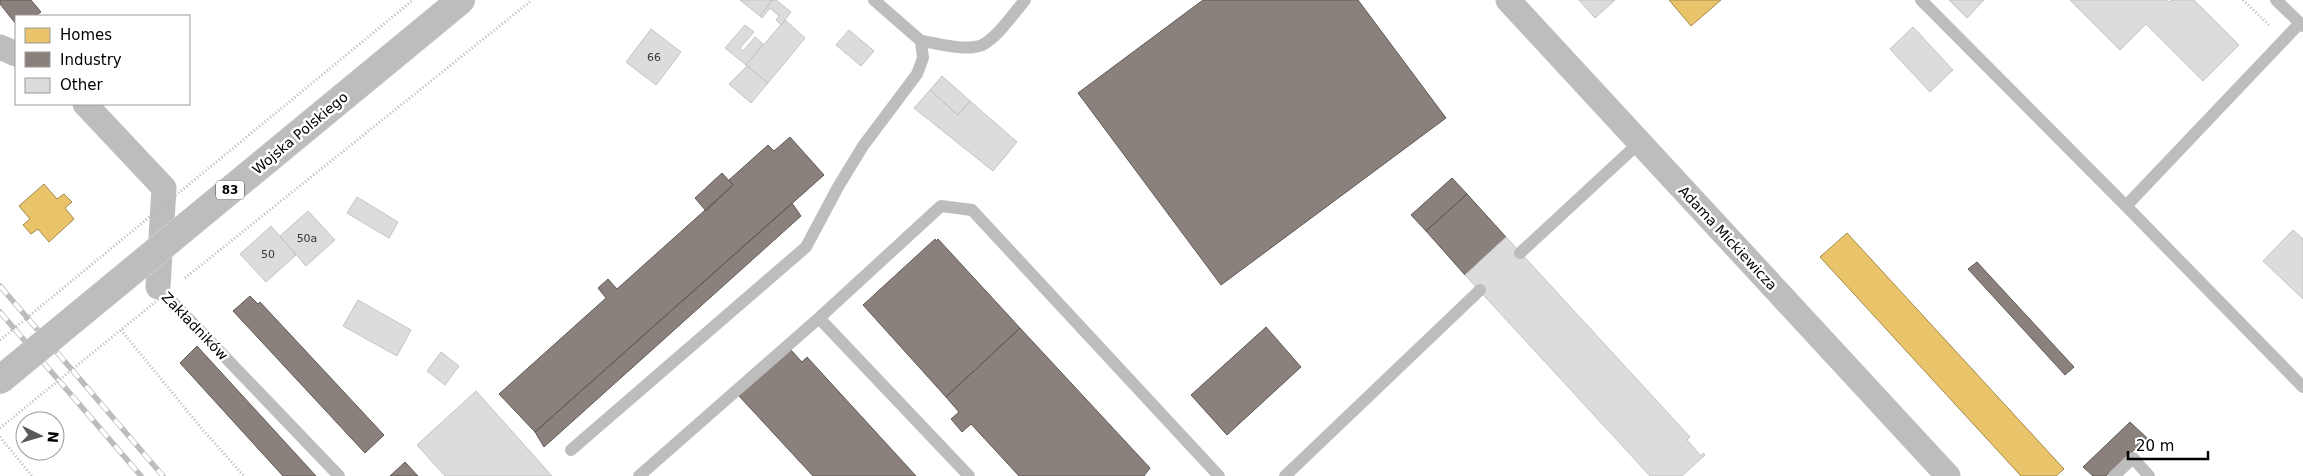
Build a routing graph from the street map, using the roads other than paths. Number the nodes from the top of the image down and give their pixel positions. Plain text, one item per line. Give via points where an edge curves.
1 (461, 0) edge
2 (874, 0) edge
3 (1025, 0) edge
4 (1508, 0) edge
5 (1920, 0) edge
6 (2276, 0) edge
7 (2301, 25) edge
8 (921, 41) junction
9 (0, 47) edge
10 (15, 54) edge
11 (86, 105) edge
12 (1638, 143) junction
13 (2126, 206) junction
14 (1520, 253) dead end
15 (164, 289) joint
16 (1480, 290) dead end
17 (819, 318) junction
18 (0, 380) edge
19 (2303, 387) edge
20 (571, 450) dead end
21 (339, 476) edge
22 (639, 476) edge
23 (969, 476) edge
24 (1219, 476) edge
25 (1285, 476) edge
26 (1948, 476) edge
27 (2114, 476) edge
28 (2149, 476) edge

1 - 18 main road, Wojska Polskiego / 83, bridge
2 - 8 lane
3 - 8 lane via 982,46 968,48
4 - 12 street, Adama Mickiewicza
5 - 13 lane
6 - 7 lane
7 - 13 lane
8 - 20 lane via 923,58 917,74 858,154 806,248
9 - 10 street
11 - 15 street, Zakładników via 164,188
12 - 14 lane
12 - 26 street, Adama Mickiewicza
13 - 19 lane
15 - 21 lane, Zakładników
16 - 25 lane
17 - 22 lane
17 - 23 lane
17 - 24 lane via 941,206 972,210
27 - 28 lane via 2133,458

